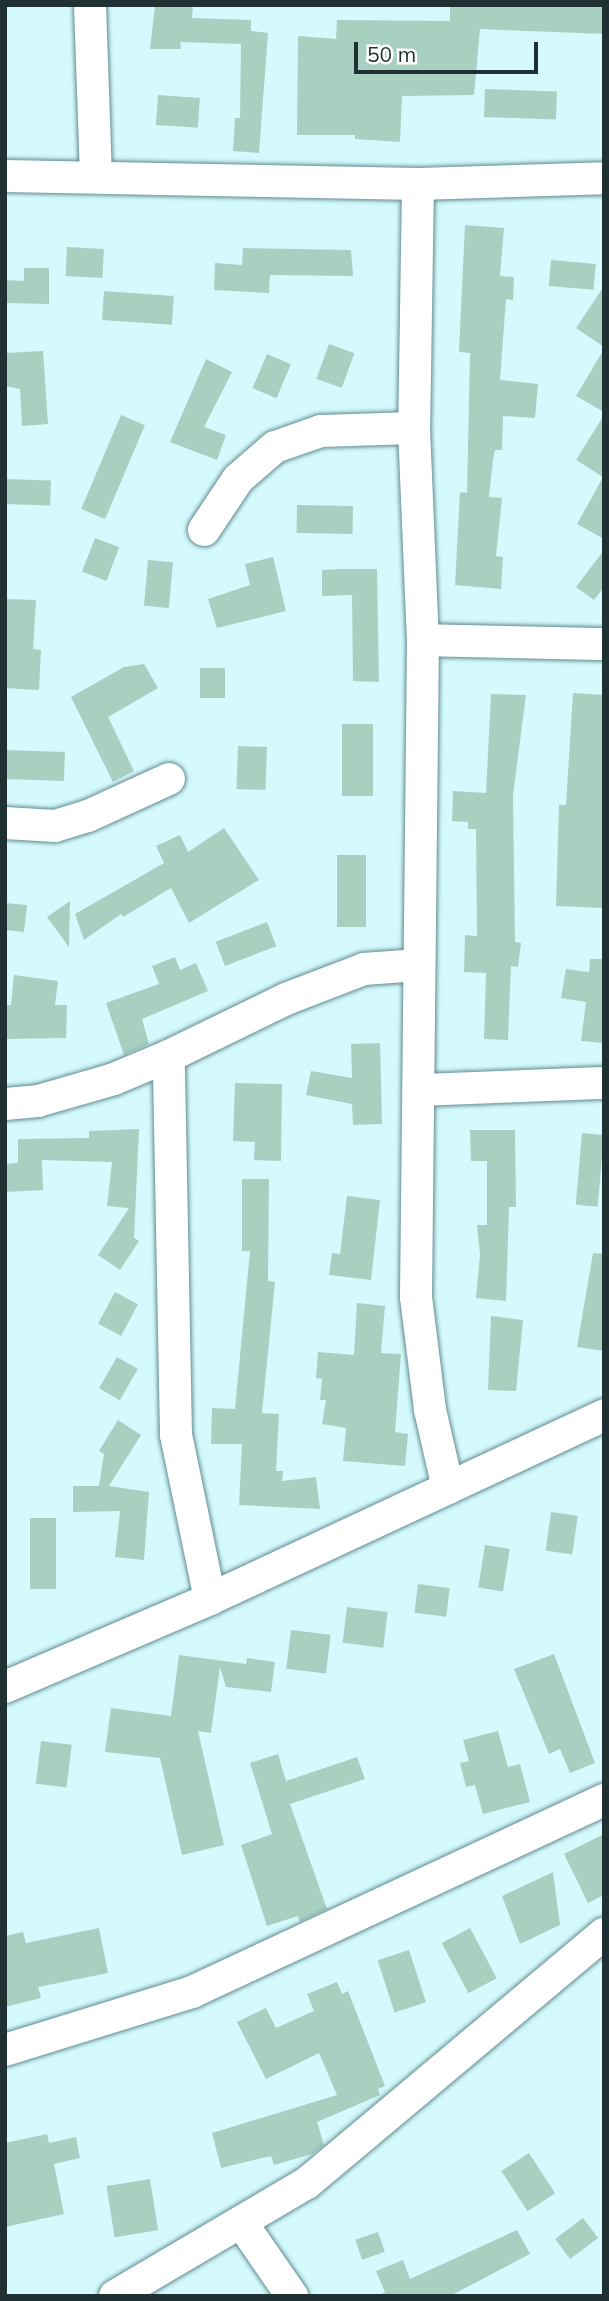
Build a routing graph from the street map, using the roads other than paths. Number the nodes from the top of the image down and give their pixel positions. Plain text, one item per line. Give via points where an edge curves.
1 (90, 5) edge
2 (5, 176) edge
3 (96, 176) junction
4 (604, 178) edge
5 (418, 184) junction
6 (414, 428) junction
7 (204, 530) dead end
8 (423, 640) junction
9 (604, 644) edge
10 (169, 779) dead end
11 (5, 823) edge
12 (419, 965) junction
13 (169, 1056) junction
14 (604, 1083) edge
15 (421, 1090) junction
16 (5, 1104) edge
17 (604, 1415) edge
18 (448, 1488) junction
19 (210, 1599) junction
20 (5, 1687) edge
21 (604, 1800) edge
22 (604, 1934) edge
23 (5, 2050) edge
24 (241, 2222) junction
25 (116, 2296) edge
26 (292, 2296) edge

1 - 3 street
2 - 3 street
3 - 5 street
4 - 5 street
5 - 6 street
6 - 7 street via 321,431 275,447 238,479
6 - 8 street
8 - 9 street
8 - 12 street
10 - 11 street via 89,816 55,826
12 - 13 street via 364,969 286,999
12 - 15 street
13 - 16 street via 114,1079 38,1101
13 - 19 street via 176,1435
14 - 15 street
15 - 18 street via 415,1297 430,1410
17 - 18 street
18 - 19 street
19 - 20 street
21 - 23 street via 192,1992
22 - 24 street via 307,2183
24 - 25 street
24 - 26 street

